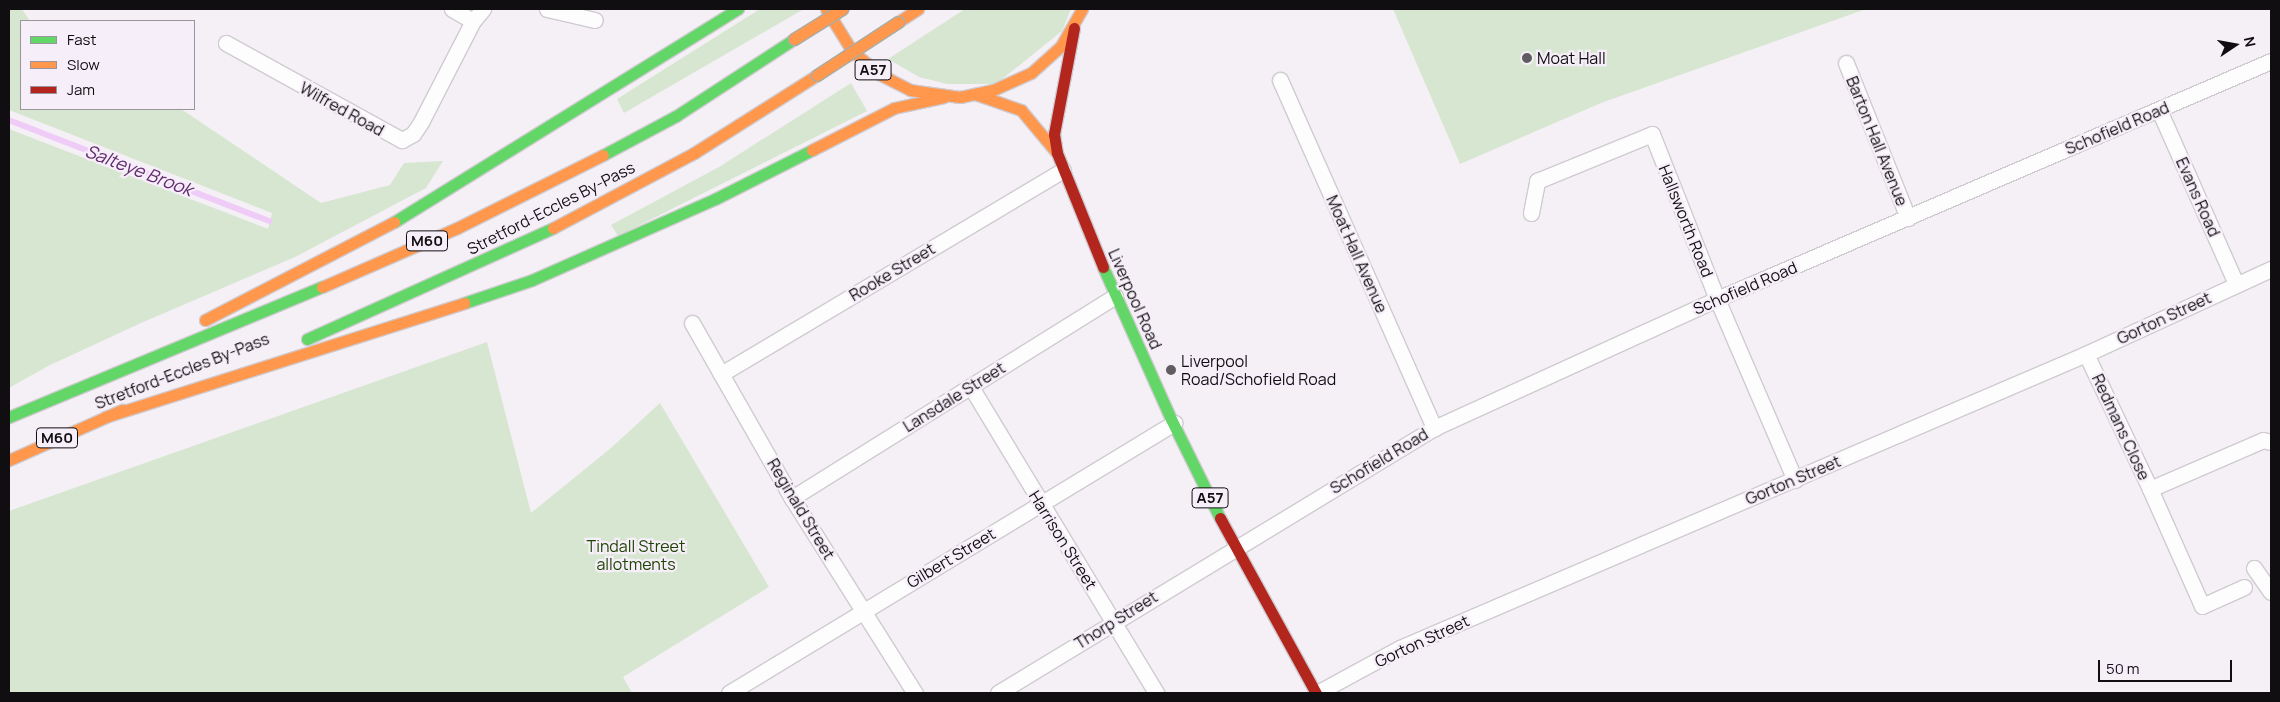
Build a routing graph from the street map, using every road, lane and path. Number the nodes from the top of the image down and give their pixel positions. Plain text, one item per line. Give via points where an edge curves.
1 (452, 9) edge
2 (483, 9) edge
3 (546, 9) edge
4 (738, 9) edge
5 (826, 9) edge
6 (842, 9) edge
7 (918, 9) edge
8 (1082, 9) edge
9 (595, 20) dead end
10 (473, 21) junction
11 (1074, 26) junction
12 (226, 43) dead end
13 (2271, 61) edge
14 (1846, 63) dead end
15 (1280, 80) dead end
16 (975, 94) junction
17 (944, 96) junction
18 (2159, 110) junction
19 (1057, 153) junction
20 (1063, 170) junction
21 (1531, 213) dead end
22 (1908, 218) junction
23 (2271, 269) edge
24 (2236, 284) junction
25 (1115, 296) junction
26 (1717, 299) junction
27 (692, 323) dead end
28 (2086, 354) junction
29 (721, 374) junction
30 (971, 387) junction
31 (40, 403) junction
32 (9, 417) edge
33 (105, 417) junction
34 (1174, 423) junction
35 (1434, 428) junction
36 (2271, 442) edge
37 (9, 460) edge
38 (1794, 480) junction
39 (2150, 489) junction
40 (792, 498) junction
41 (1040, 505) junction
42 (1234, 547) junction
43 (2254, 568) dead end
44 (2244, 588) dead end
45 (2271, 592) edge
46 (864, 611) junction
47 (1114, 622) junction
48 (729, 693) edge
49 (915, 693) edge
50 (998, 693) edge
51 (1156, 693) edge
52 (1316, 693) edge

1 - 10 street
2 - 10 street, Wilfred Road
3 - 9 street
4 - 31 main road, M60 via 438,196 344,250
5 - 17 main road, A57 via 852,51 879,74 910,90
6 - 31 main road, Stretford-Eccles By-Pass / M60, bridge via 676,116 568,174 466,224 249,320
7 - 33 main road, Stretford-Eccles By-Pass / M60, bridge via 694,153 581,215 266,357
8 - 11 main road, A57
10 - 12 street, Wilfred Road via 421,122 413,134 402,140
11 - 16 main road, A57 via 1051,56 1031,73 1007,85
11 - 19 main road, Liverpool Road / A57 via 1054,134
13 - 18 street, Schofield Road
14 - 22 street, Barton Hall Avenue
15 - 35 street, Moat Hall Avenue
16 - 17 main road, A57
16 - 19 main road, Liverpool Road / A57 via 1021,110
17 - 33 main road, M60 via 894,108 650,230 532,280 368,336
18 - 22 street, Schofield Road
18 - 24 street, Evans Road
19 - 20 main road, Liverpool Road / A57
20 - 25 main road, Liverpool Road / A57
20 - 29 street, Rooke Street
21 - 26 street, Hallsworth Road via 1537,181 1652,134
22 - 26 street, Schofield Road
23 - 24 street, Gorton Street
24 - 28 street, Gorton Street
25 - 30 street, Lansdale Street
25 - 34 main road, Liverpool Road / A57
26 - 35 street, Schofield Road
26 - 38 street, Hallsworth Road
27 - 29 street, Reginald Street
28 - 38 street, Gorton Street
28 - 39 street, Redmans Close
29 - 40 street, Reginald Street
30 - 40 street, Lansdale Street
30 - 41 street, Harrison Street
31 - 32 main road, Stretford-Eccles By-Pass / M60
33 - 37 main road, Stretford-Eccles By-Pass / M60
34 - 41 street, Gilbert Street
34 - 42 main road, Liverpool Road / A57
35 - 42 street, Schofield Road
36 - 39 street, Redmans Close via 2263,440
38 - 52 street, Gorton Street via 1400,648
39 - 44 street via 2202,606
40 - 46 street, Reginald Street
41 - 46 street, Gilbert Street
41 - 47 street, Harrison Street
42 - 47 street, Thorp Street
42 - 52 main road, Liverpool Road / A57
43 - 45 street
46 - 48 street, Gilbert Street
46 - 49 street, Reginald Street
47 - 50 street, Thorp Street
47 - 51 street, Harrison Street

